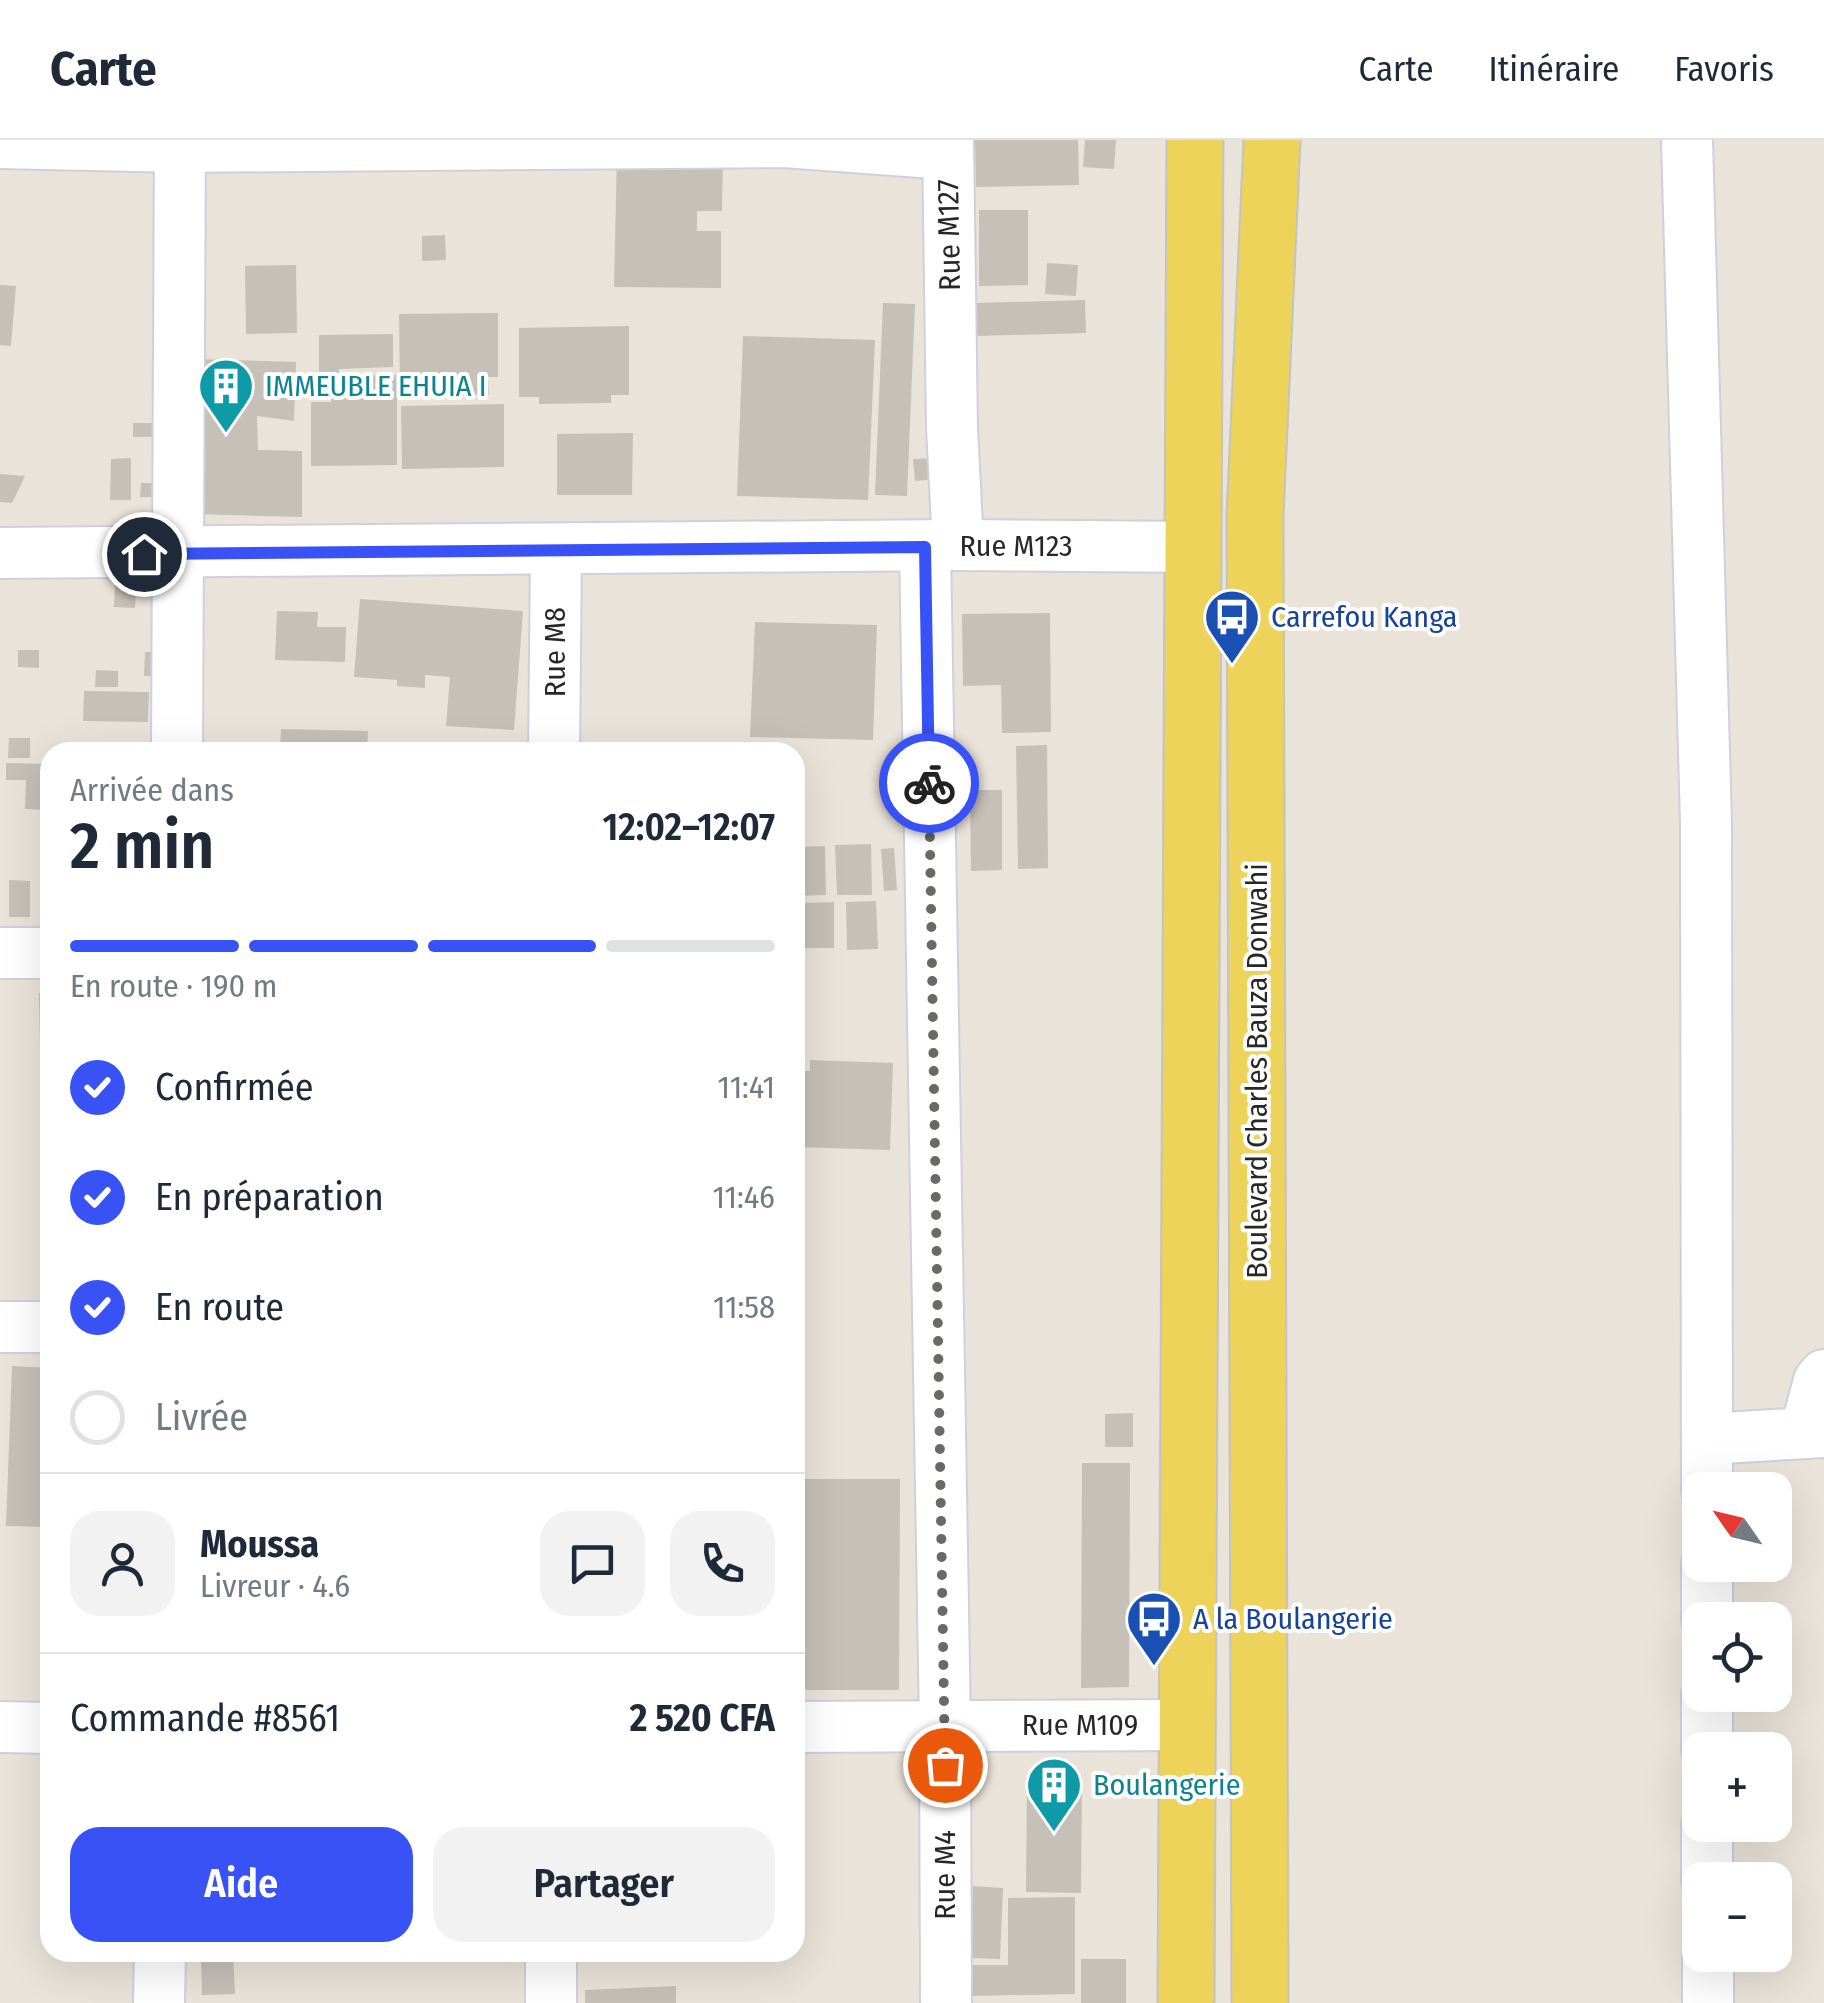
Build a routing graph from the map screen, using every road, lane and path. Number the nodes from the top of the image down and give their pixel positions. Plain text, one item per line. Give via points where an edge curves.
1 (1195, 140) edge
2 (1272, 140) edge
3 (1687, 140) edge
4 (0, 143) edge
5 (180, 143) edge
6 (948, 147) edge
7 (942, 546) junction
8 (1192, 547) junction
9 (556, 551) junction
10 (0, 553) edge
11 (180, 554) junction
12 (177, 742) edge
13 (554, 742) edge
14 (0, 953) edge
15 (40, 953) edge
16 (0, 1327) edge
17 (40, 1327) edge
18 (1824, 1376) edge
19 (1815, 1432) edge
20 (1707, 1439) junction
21 (1707, 1472) edge
22 (945, 1725) junction
23 (1186, 1726) junction
24 (0, 1727) edge
25 (805, 1727) edge
26 (40, 1728) edge
27 (160, 1962) edge
28 (551, 1962) edge
29 (1708, 1972) edge
30 (159, 2003) edge
31 (551, 2003) edge
32 (946, 2003) edge
33 (1186, 2003) edge
34 (1260, 2003) edge
35 (1708, 2003) edge

1 - 8 main road
2 - 34 main road, Boulevard Charles Bauza Donwahi via 1256,516
3 - 20 street via 1706,823
4 - 5 street, Rue M127
5 - 6 street, Rue M127
5 - 11 street
6 - 7 street, Rue M127 via 952,428
7 - 8 street, Rue M123
7 - 9 street, Rue M123
7 - 22 street, Rue M4
8 - 23 main road
9 - 11 street, Rue M123
9 - 13 street, Rue M8
10 - 11 street, Rue M123
11 - 12 street
14 - 15 street
16 - 17 street
18 - 19 street
19 - 20 street
20 - 21 street
22 - 23 street, Rue M109
22 - 25 street, Rue M109
22 - 32 street, Rue M4
23 - 33 main road
24 - 26 street
27 - 30 street
28 - 31 street
29 - 35 street

